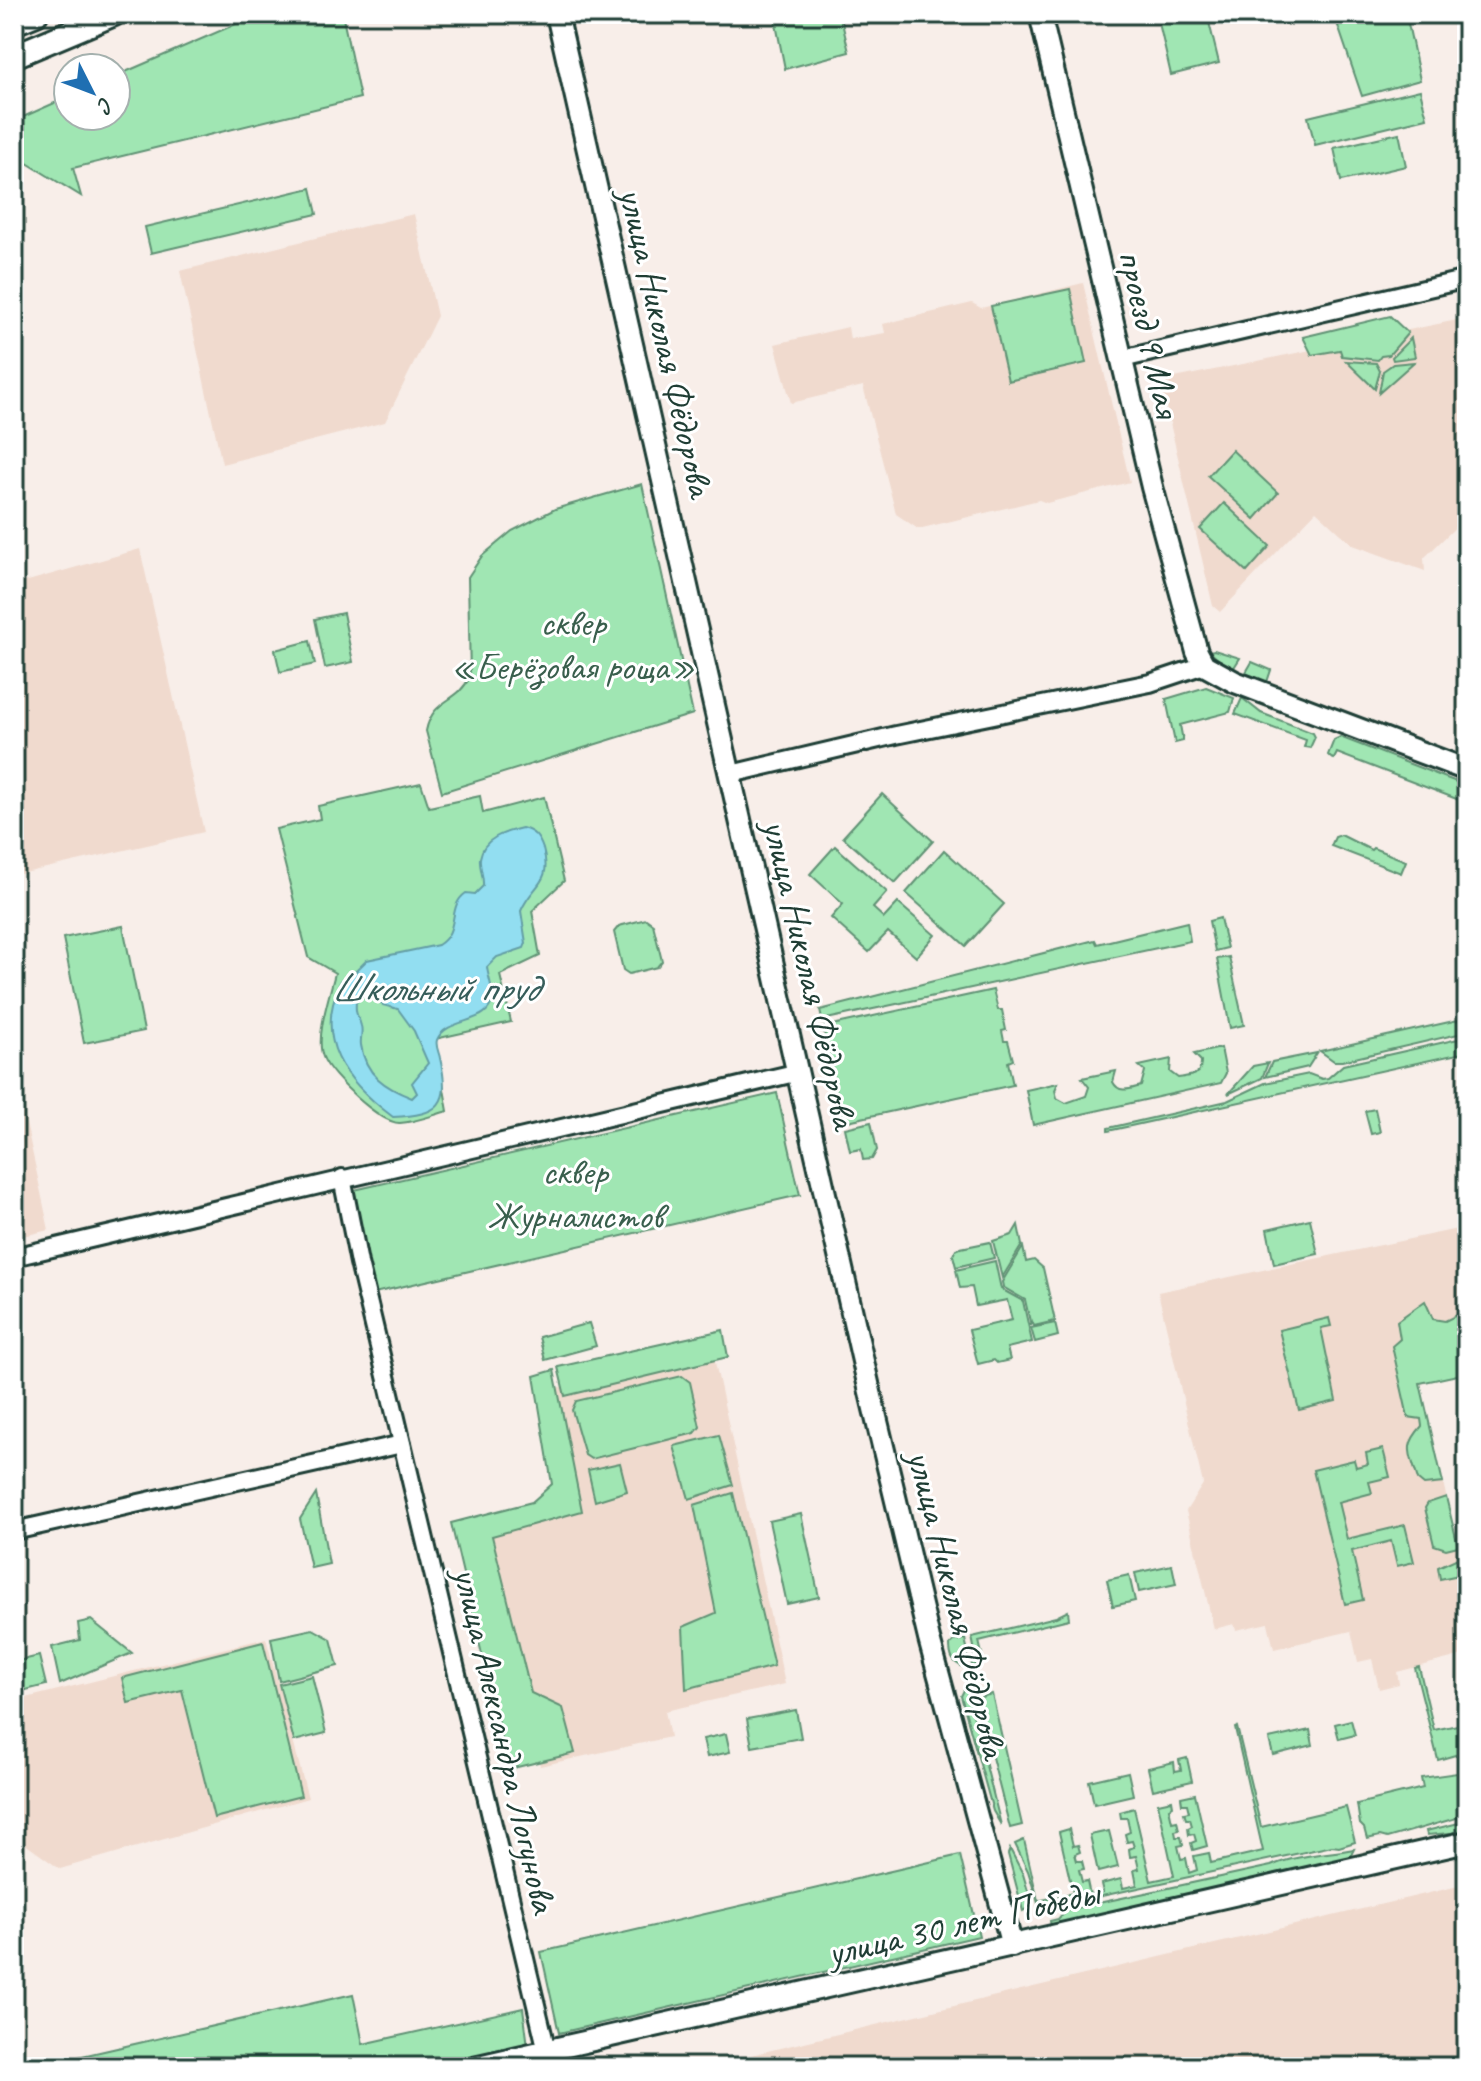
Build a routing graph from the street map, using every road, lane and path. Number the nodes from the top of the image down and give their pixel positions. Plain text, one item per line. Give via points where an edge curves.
1 (36, 14) edge
2 (114, 14) edge
3 (557, 14) edge
4 (1040, 14) edge
5 (14, 23) edge
6 (14, 56) edge
7 (1467, 279) edge
8 (1122, 359) junction
9 (1204, 665) junction
10 (1467, 770) edge
11 (731, 774) junction
12 (799, 1072) junction
13 (342, 1178) junction
14 (14, 1257) edge
15 (402, 1444) junction
16 (14, 1531) edge
17 (1467, 1842) edge
18 (1012, 1946) junction
19 (547, 2051) junction
20 (474, 2067) edge

1 - 5 main road
2 - 6 main road
3 - 11 street, улица Николая Фёдорова
4 - 8 street, проезд 9 Мая
7 - 8 street
8 - 9 street, проезд 9 Мая via 1152,487
9 - 10 street via 1235,682
9 - 11 street via 1150,683
11 - 12 street, улица Николая Фёдорова
12 - 13 street
12 - 18 street, улица Николая Фёдорова via 925,1623
13 - 14 street
13 - 15 street, улица Александра Логунова
15 - 16 street
15 - 19 street, улица Александра Логунова
17 - 18 street, улица 30 лет Победы
18 - 19 street, улица 30 лет Победы
19 - 20 street, улица 30 лет Победы

